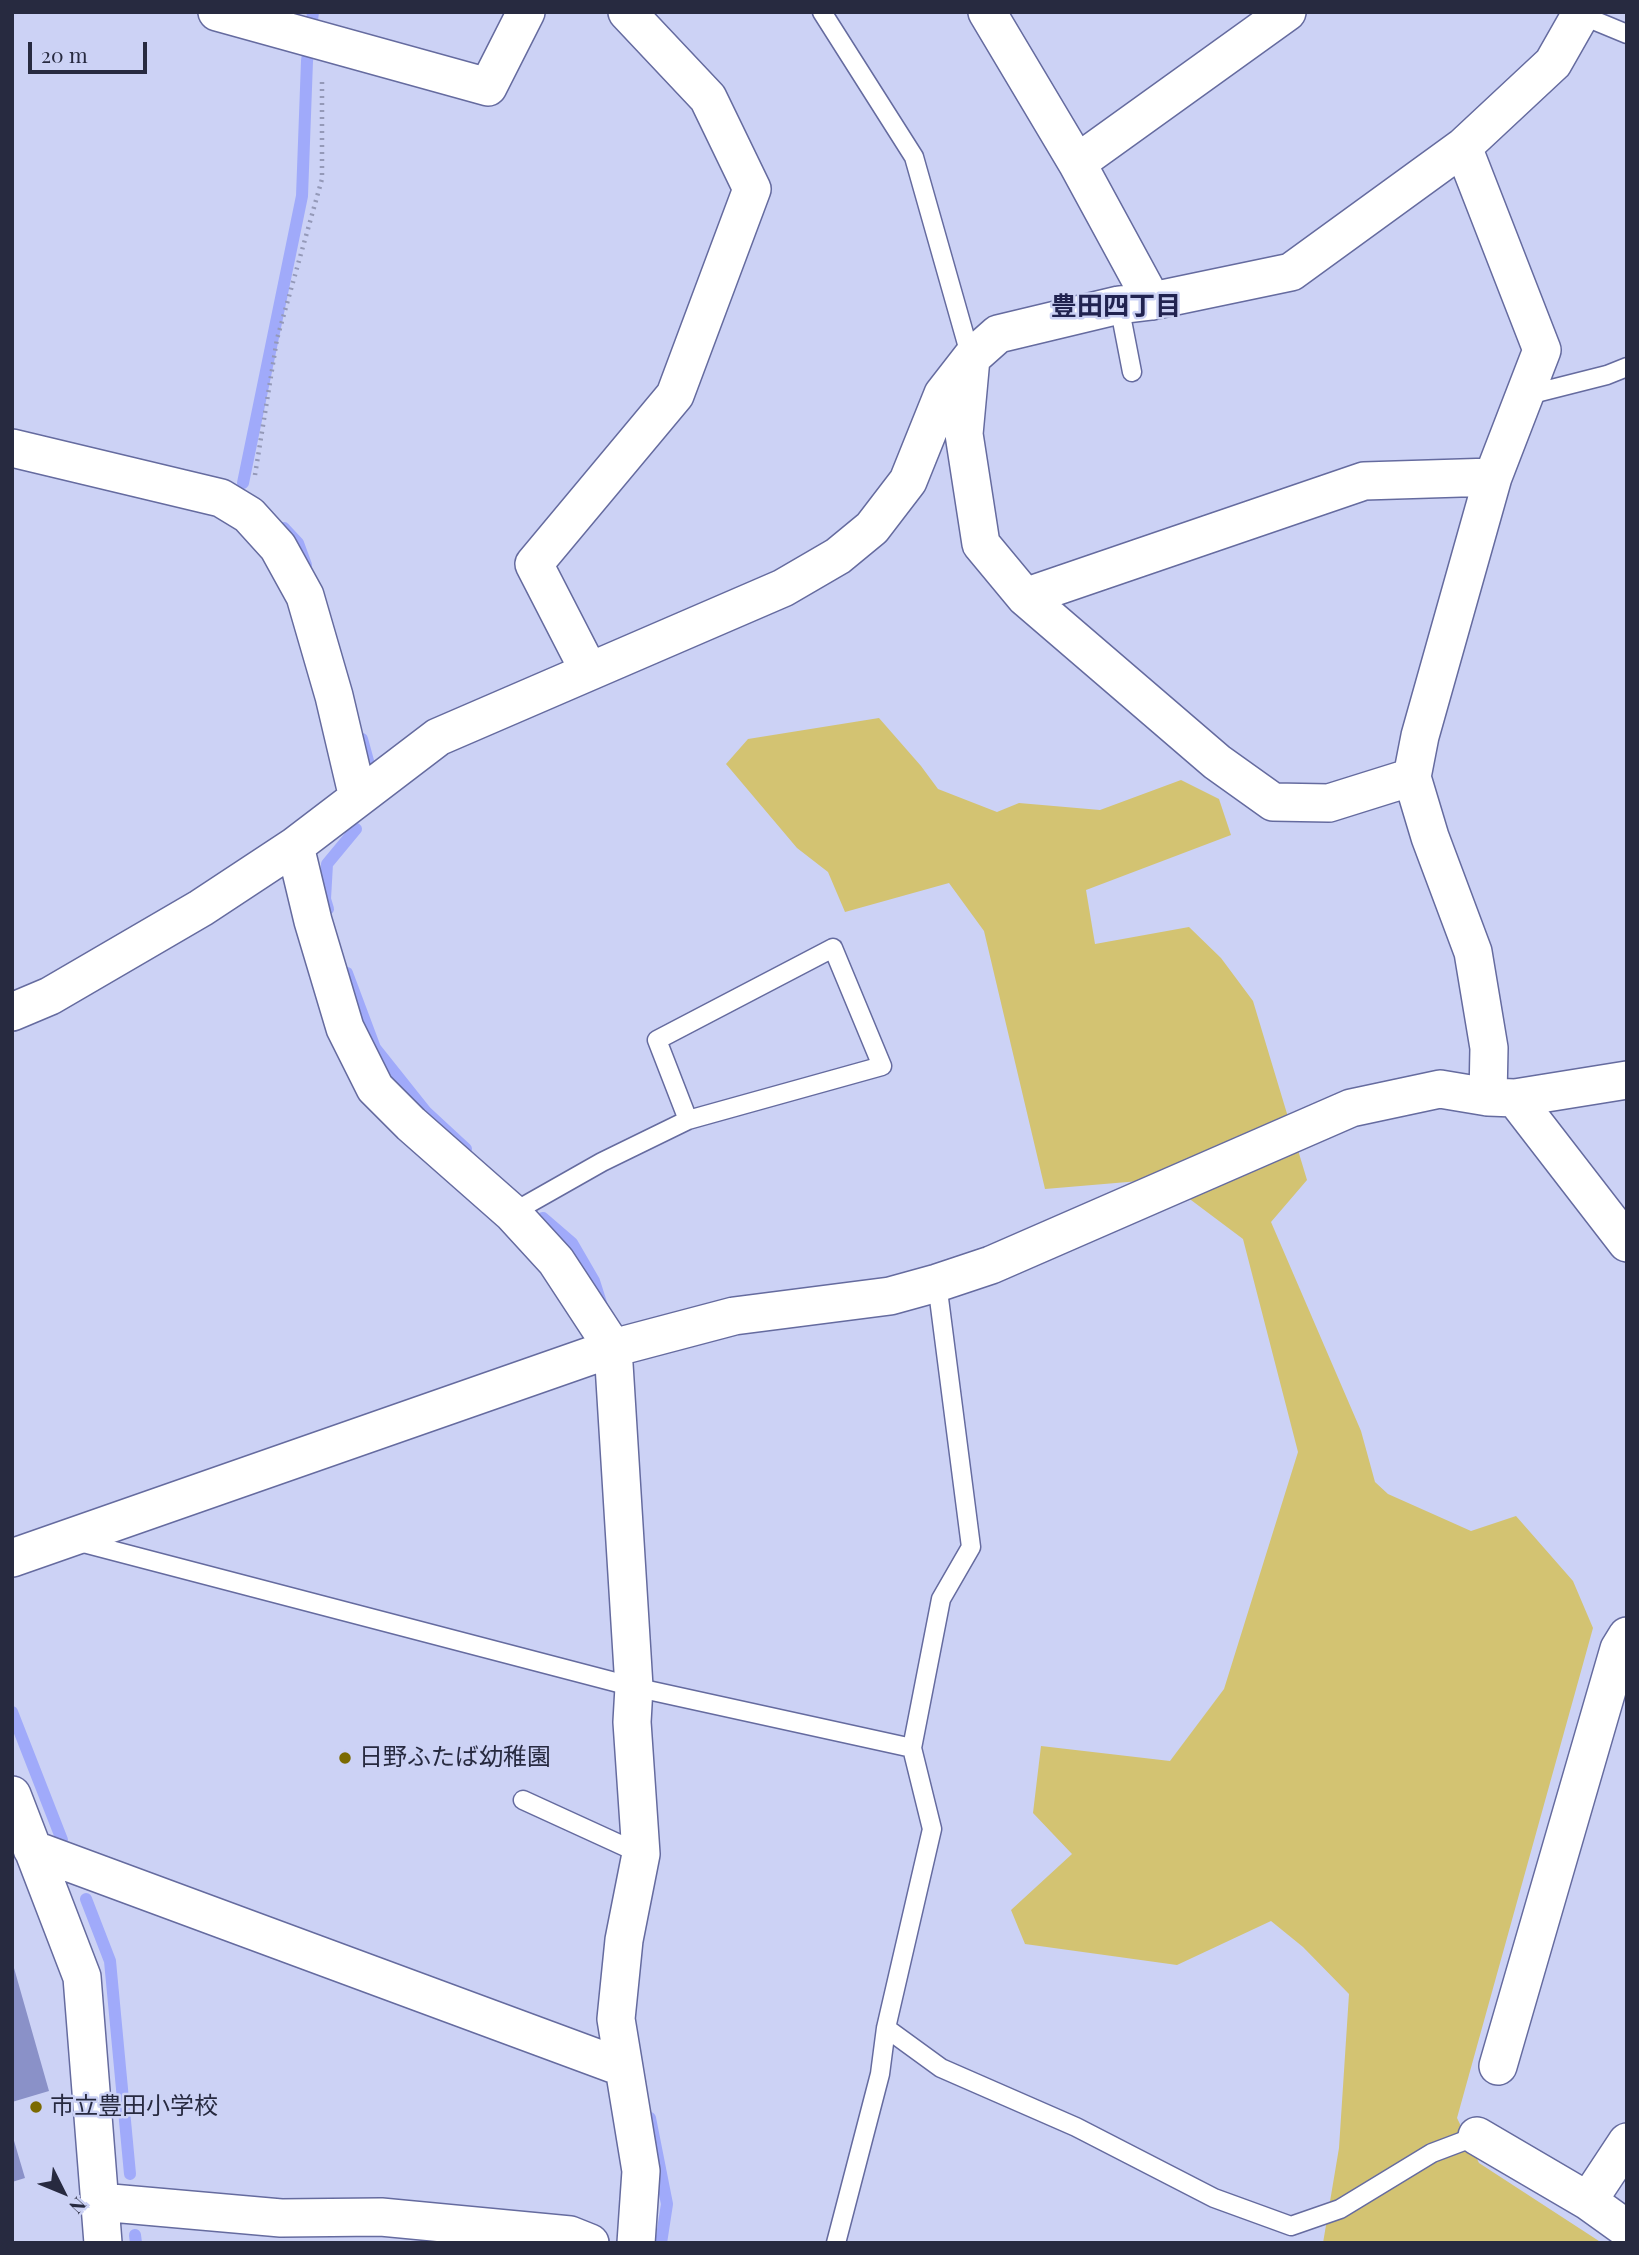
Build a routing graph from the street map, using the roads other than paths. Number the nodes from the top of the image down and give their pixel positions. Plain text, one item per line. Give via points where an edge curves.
1 (217, 12) edge
2 (526, 12) edge
3 (627, 12) edge
4 (822, 12) edge
5 (1287, 12) edge
6 (1581, 13) edge
7 (991, 14) edge
8 (1627, 34) edge
9 (1463, 147) junction
10 (1077, 163) junction
11 (1136, 303) junction
12 (971, 359) junction
13 (1627, 367) edge
14 (1132, 372) dead end
15 (1524, 396) junction
16 (12, 448) edge
17 (1493, 477) junction
18 (1025, 597) junction
19 (589, 671) junction
20 (1412, 777) junction
21 (358, 798) junction
22 (295, 846) junction
23 (12, 1012) edge
24 (1627, 1080) edge
25 (1502, 1098) junction
26 (688, 1120) junction
27 (512, 1213) junction
28 (1627, 1243) edge
29 (937, 1283) junction
30 (612, 1348) junction
31 (66, 1539) junction
32 (12, 1558) edge
33 (1627, 1636) edge
34 (634, 1686) junction
35 (912, 1748) junction
36 (12, 1795) edge
37 (523, 1800) dead end
38 (32, 1849) junction
39 (641, 1854) junction
40 (886, 2028) junction
41 (1498, 2066) dead end
42 (624, 2068) junction
43 (1477, 2136) joint
44 (1627, 2142) edge
45 (1588, 2201) junction
46 (100, 2202) junction
47 (1627, 2229) edge
48 (103, 2243) edge
49 (590, 2243) edge
50 (636, 2243) edge
51 (836, 2243) edge

1 - 2 street via 488,87
3 - 19 street via 708,98 752,189 675,395 534,564
4 - 12 lane via 914,157
5 - 10 street
6 - 8 lane
6 - 9 street via 1553,63
7 - 10 street
9 - 11 street via 1291,272
9 - 15 street via 1542,350
10 - 11 street
11 - 12 street via 998,334
11 - 14 lane
12 - 18 street via 964,434 981,544
12 - 19 street via 943,394 908,481 864,535 783,588
13 - 15 lane
15 - 17 street
16 - 21 street via 221,498 249,515 278,547 305,596
17 - 18 street via 1364,481
17 - 20 street
18 - 20 street via 1217,762 1273,802 1329,803
19 - 21 street via 438,737
20 - 25 street via 1473,952
21 - 22 street
22 - 23 street via 201,908 50,996
22 - 27 street via 345,1028 375,1088
24 - 25 street
25 - 28 street
25 - 29 street via 1440,1088 1350,1108 991,1265
26 - 26 lane via 882,1066 833,948 657,1040
26 - 27 lane
27 - 30 street via 556,1261
29 - 30 street via 890,1296 734,1316
29 - 35 lane via 971,1547 941,1599
30 - 31 street
30 - 34 street
31 - 32 street
31 - 34 lane
33 - 41 street via 1619,1648
34 - 35 lane
34 - 39 street
35 - 40 lane via 932,1829
36 - 38 street
37 - 39 lane
38 - 42 street
38 - 46 street via 82,1976
39 - 42 street via 624,1940 616,2019
40 - 43 lane via 941,2068 1076,2127 1214,2197 1291,2226 1340,2209 1432,2153
40 - 51 lane via 880,2074
42 - 50 street via 641,2171
43 - 45 street
44 - 45 street
45 - 47 street
46 - 48 street
46 - 49 street via 281,2218 381,2217 570,2235

